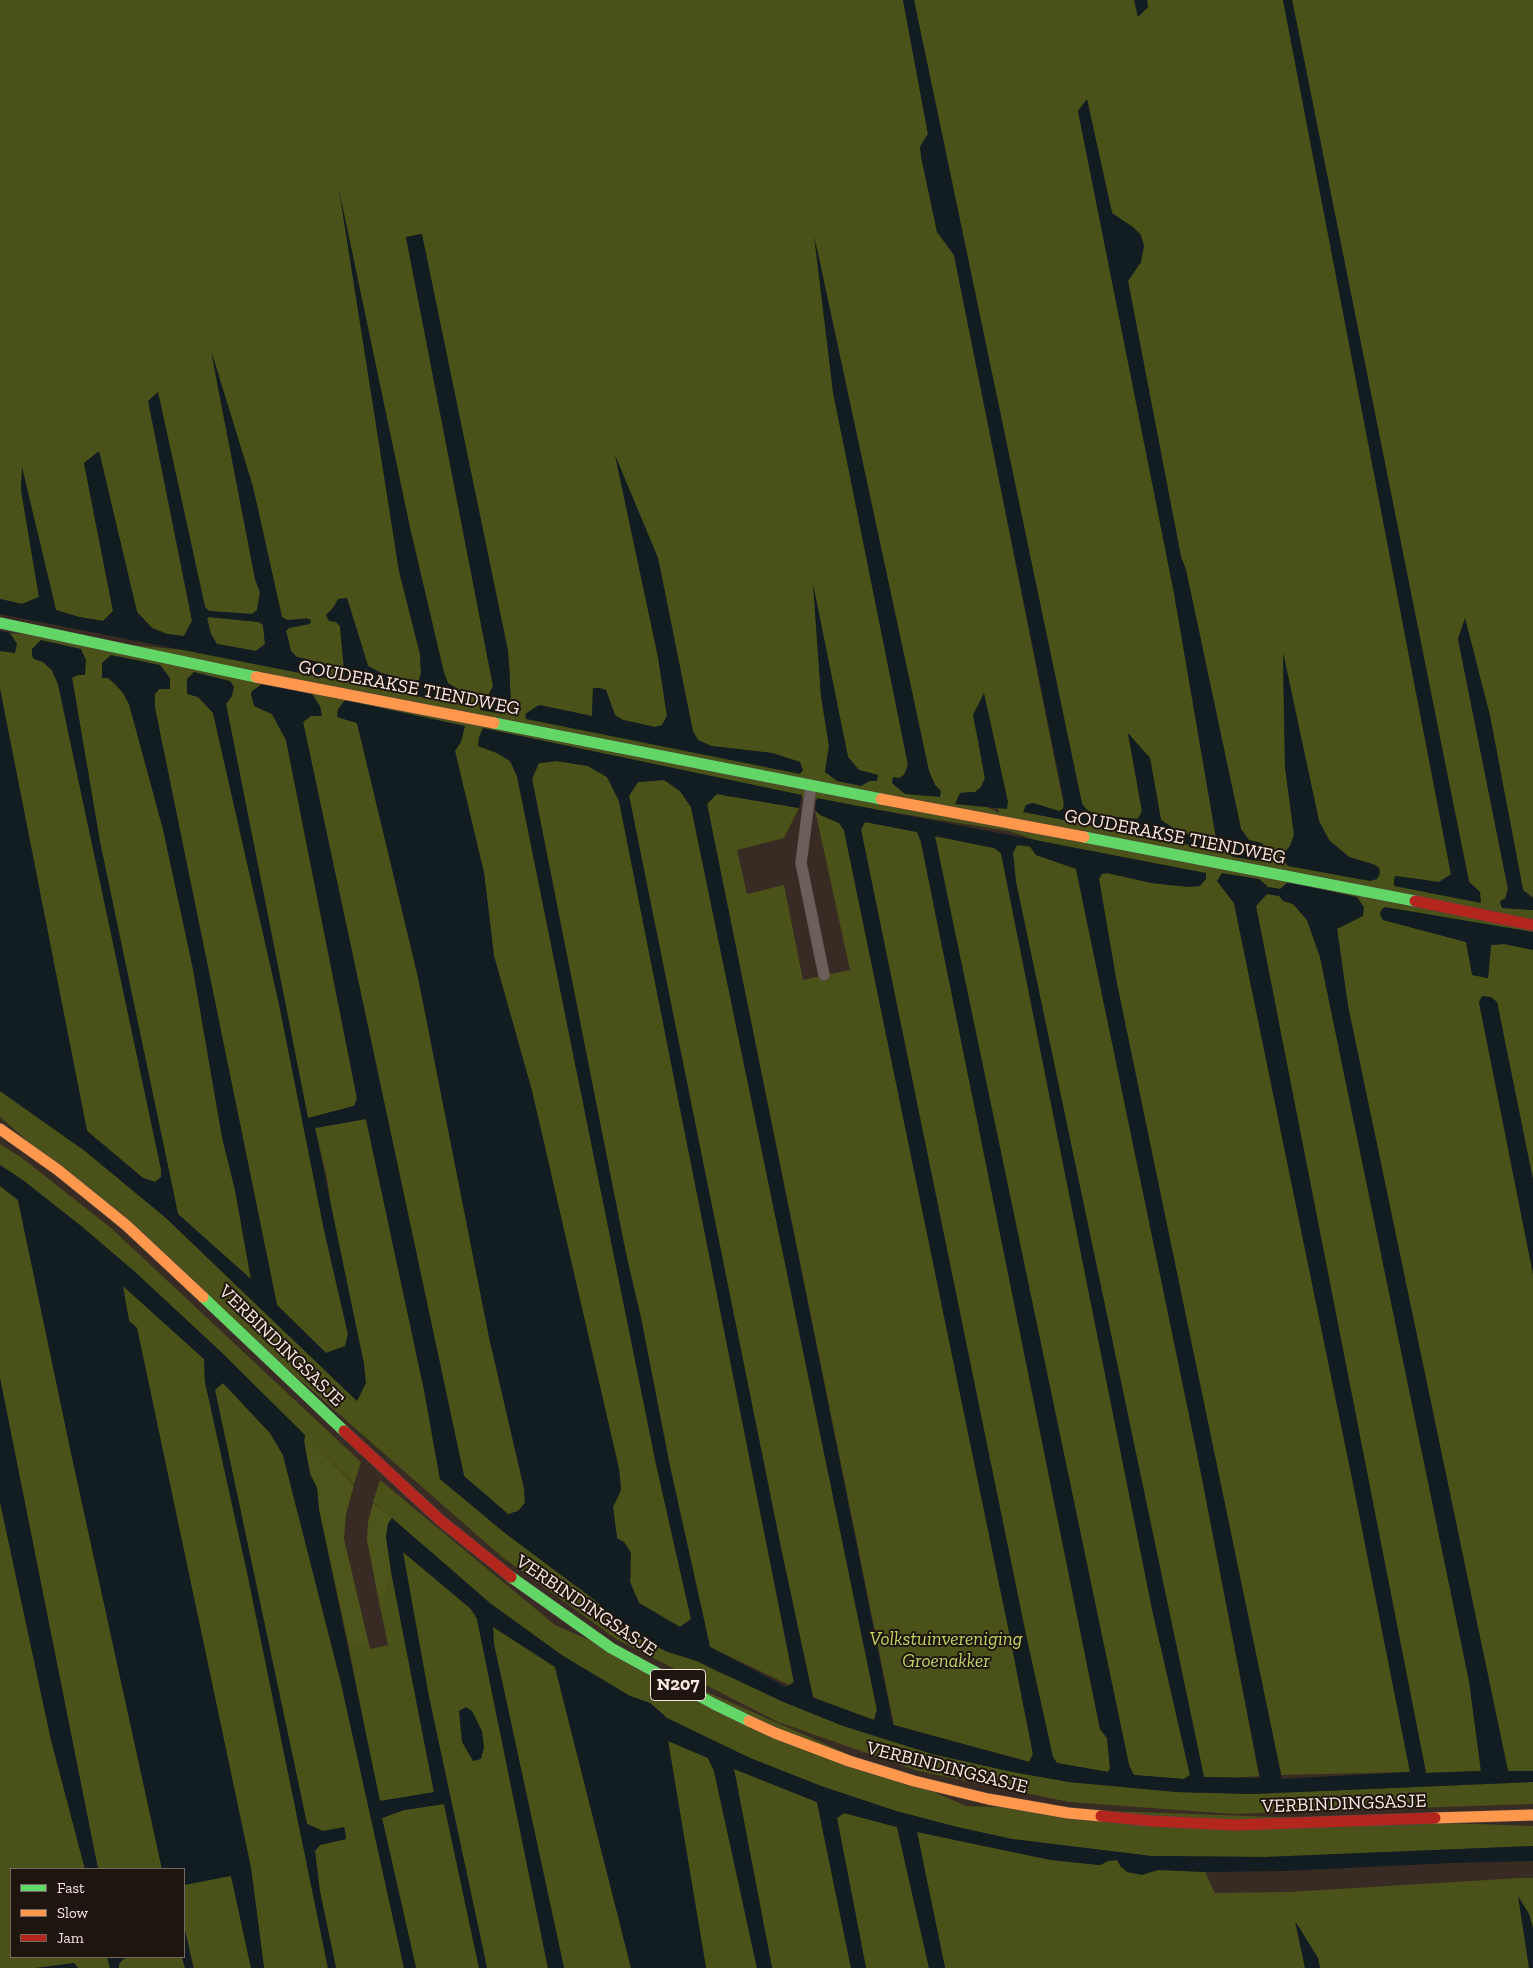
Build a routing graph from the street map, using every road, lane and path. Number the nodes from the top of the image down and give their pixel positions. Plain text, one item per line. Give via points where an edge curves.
1 (0, 624) edge
2 (811, 788) junction
3 (1533, 925) edge
4 (824, 975) dead end
5 (0, 1130) edge
6 (1533, 1815) edge

1 - 2 main road, GOUDERAKSE TIENDWEG
2 - 3 main road, GOUDERAKSE TIENDWEG via 1274,873
2 - 4 lane via 801,863
5 - 6 main road, VERBINDINGSASJE / N207 via 58,1170 126,1225 362,1449 497,1567 611,1648 775,1733 849,1761 988,1799 1068,1813 1151,1822 1235,1825

